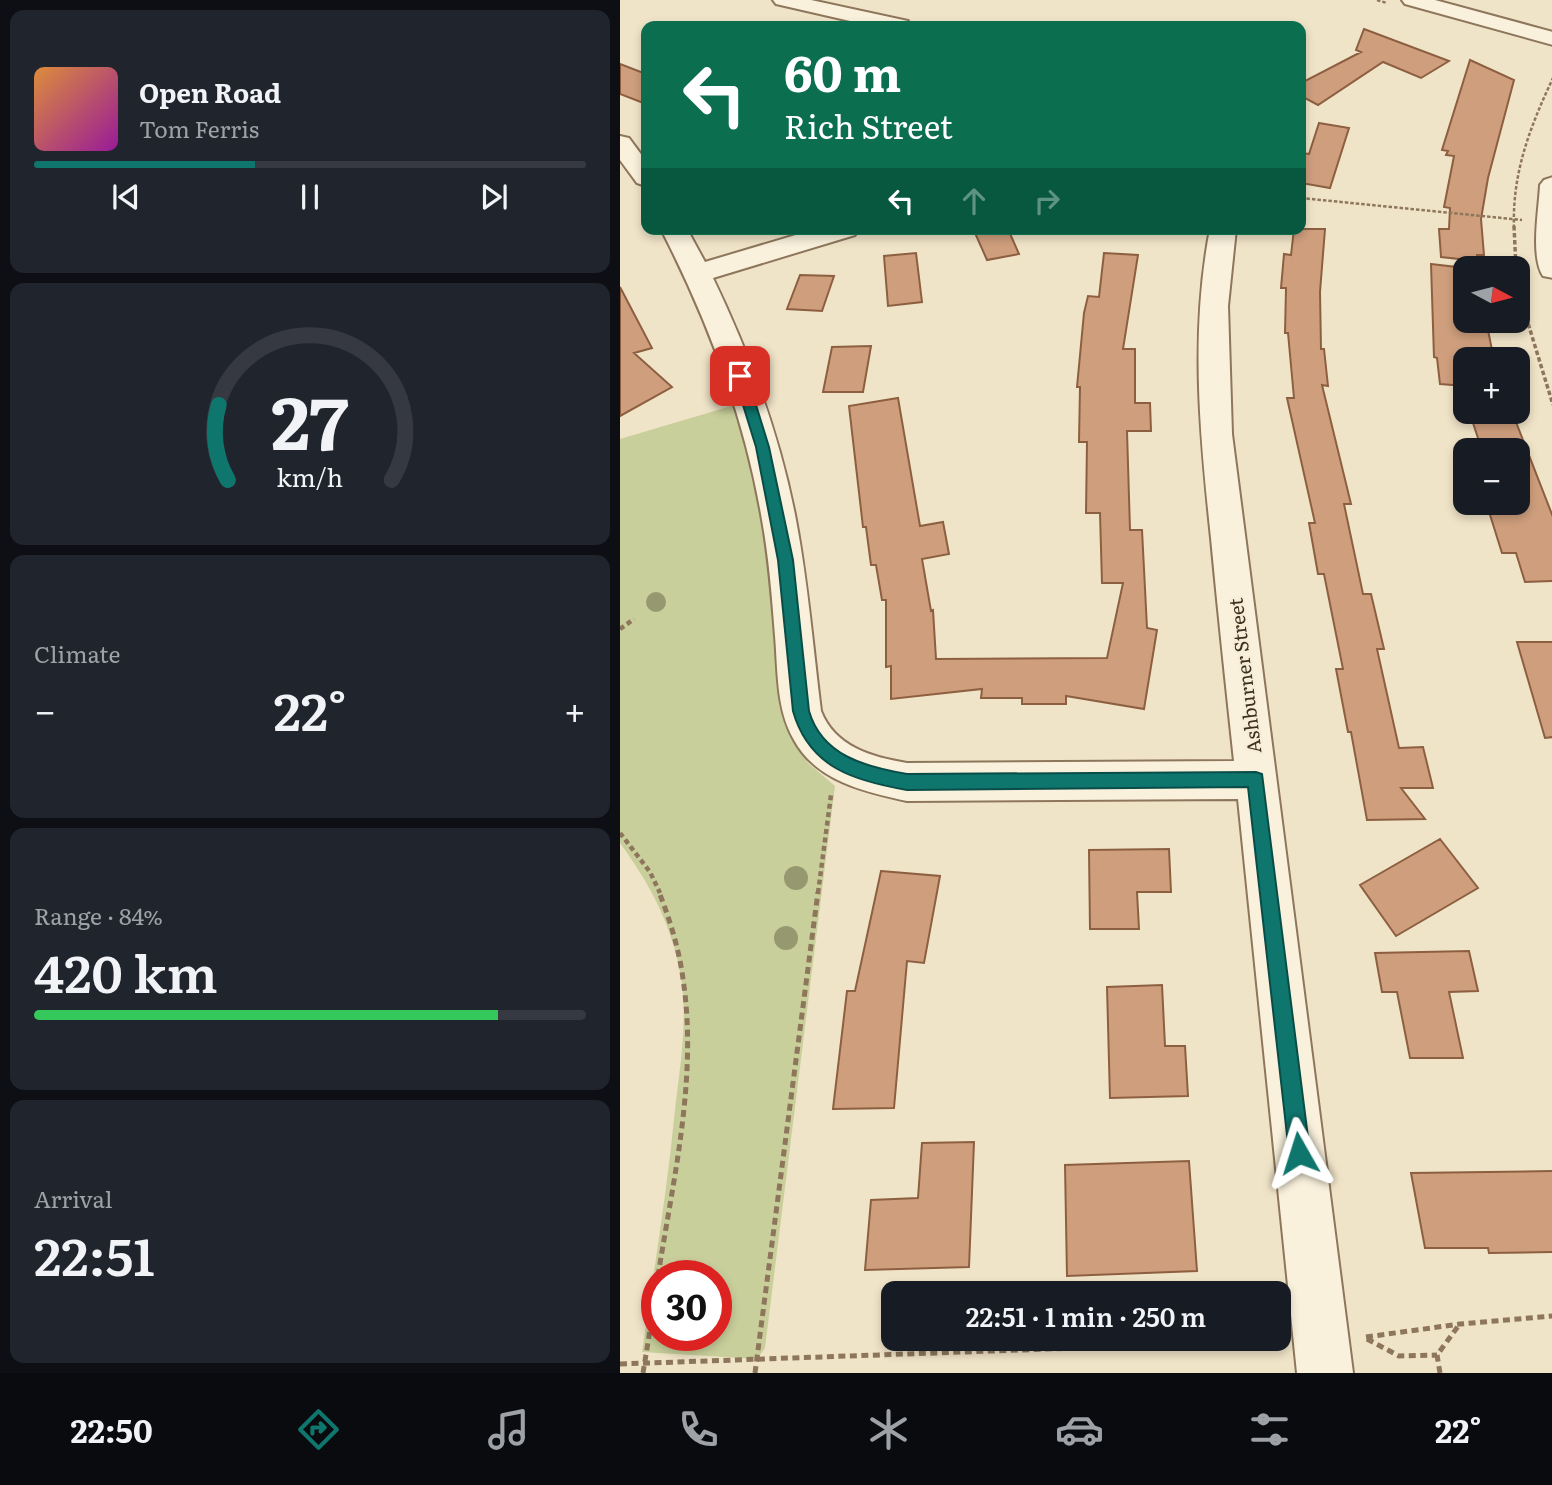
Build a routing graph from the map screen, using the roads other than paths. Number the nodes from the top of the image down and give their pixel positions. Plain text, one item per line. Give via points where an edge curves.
1 (783, 0) edge
2 (1412, 0) edge
3 (844, 6) edge
4 (885, 21) edge
5 (1553, 38) edge
6 (620, 143) edge
7 (641, 171) edge
8 (1553, 185) edge
9 (1551, 223) edge
10 (677, 235) edge
11 (826, 235) edge
12 (1222, 235) edge
13 (1553, 270) edge
14 (698, 273) junction
15 (1256, 780) junction
16 (1325, 1373) edge

1 - 3 street
2 - 5 street
3 - 4 street
6 - 7 street
8 - 9 street
9 - 13 street
10 - 14 street
11 - 14 street
12 - 15 street, Ashburner Street via 1210,344 1214,408
14 - 15 street via 744,385 762,447 785,560 801,711 804,724 822,749 868,775 907,782
15 - 16 street, Ashburner Street

